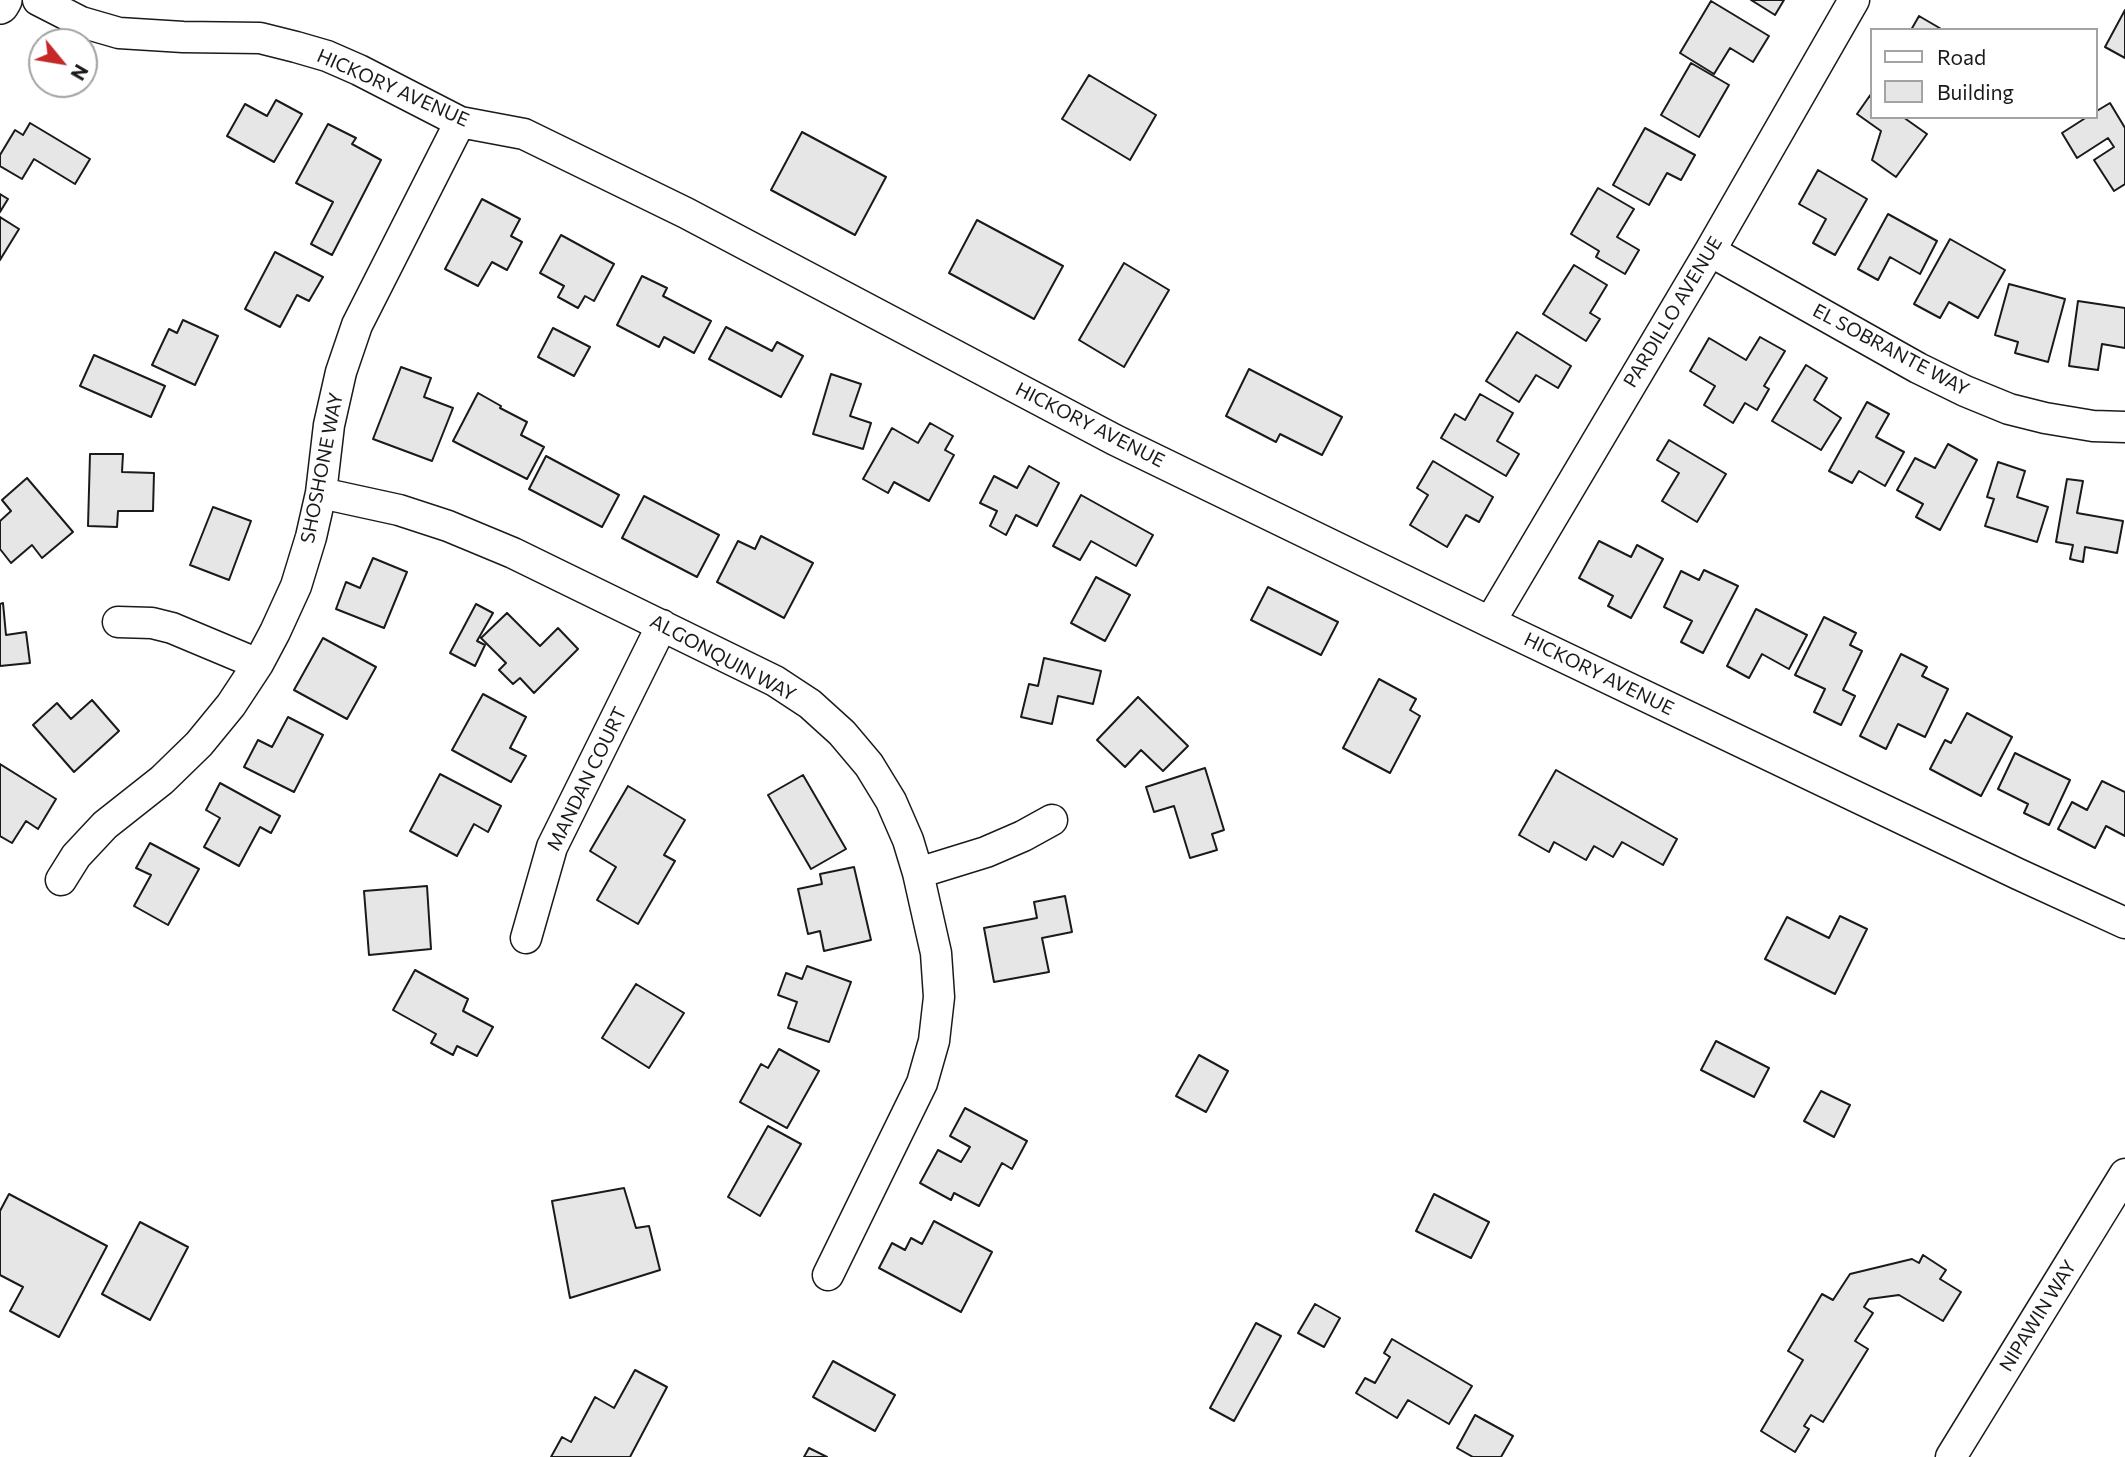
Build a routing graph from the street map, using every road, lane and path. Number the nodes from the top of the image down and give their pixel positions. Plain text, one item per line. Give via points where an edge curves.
1 (3, 0) edge
2 (38, 0) edge
3 (1854, 0) edge
4 (0, 5) edge
5 (460, 122) junction
6 (1710, 251) junction
7 (2125, 427) edge
8 (321, 493) junction
9 (118, 622) dead end
10 (1490, 622) junction
11 (662, 625) junction
12 (258, 664) junction
13 (1052, 820) dead end
14 (918, 873) junction
15 (61, 880) dead end
16 (2125, 923) edge
17 (526, 939) dead end
18 (2125, 1174) edge
19 (828, 1275) dead end
20 (1951, 1457) edge

1 - 4 main road
2 - 5 street, HICKORY AVENUE via 81,22 119,33 260,38 327,55
3 - 6 street, PARDILLO AVENUE
5 - 8 street, SHOSHONE WAY via 357,325 329,425
5 - 10 street, HICKORY AVENUE via 524,134 686,213 1115,440
6 - 7 street, EL SOBRANTE WAY via 1965,391 2045,418
6 - 10 street, PARDILLO AVENUE
8 - 11 street, ALGONQUIN WAY via 448,526
8 - 12 street, SHOSHONE WAY via 296,586
9 - 12 street via 172,628
10 - 16 street, HICKORY AVENUE
11 - 14 street, ALGONQUIN WAY via 775,681 842,733 891,801
11 - 17 street, MANDAN COURT via 552,847
12 - 15 street, SHOSHONE WAY via 199,744 105,825
13 - 14 street via 986,852
14 - 19 street, ALGONQUIN WAY via 939,975 934,1041 922,1083
18 - 20 street, NIPAWIN WAY

